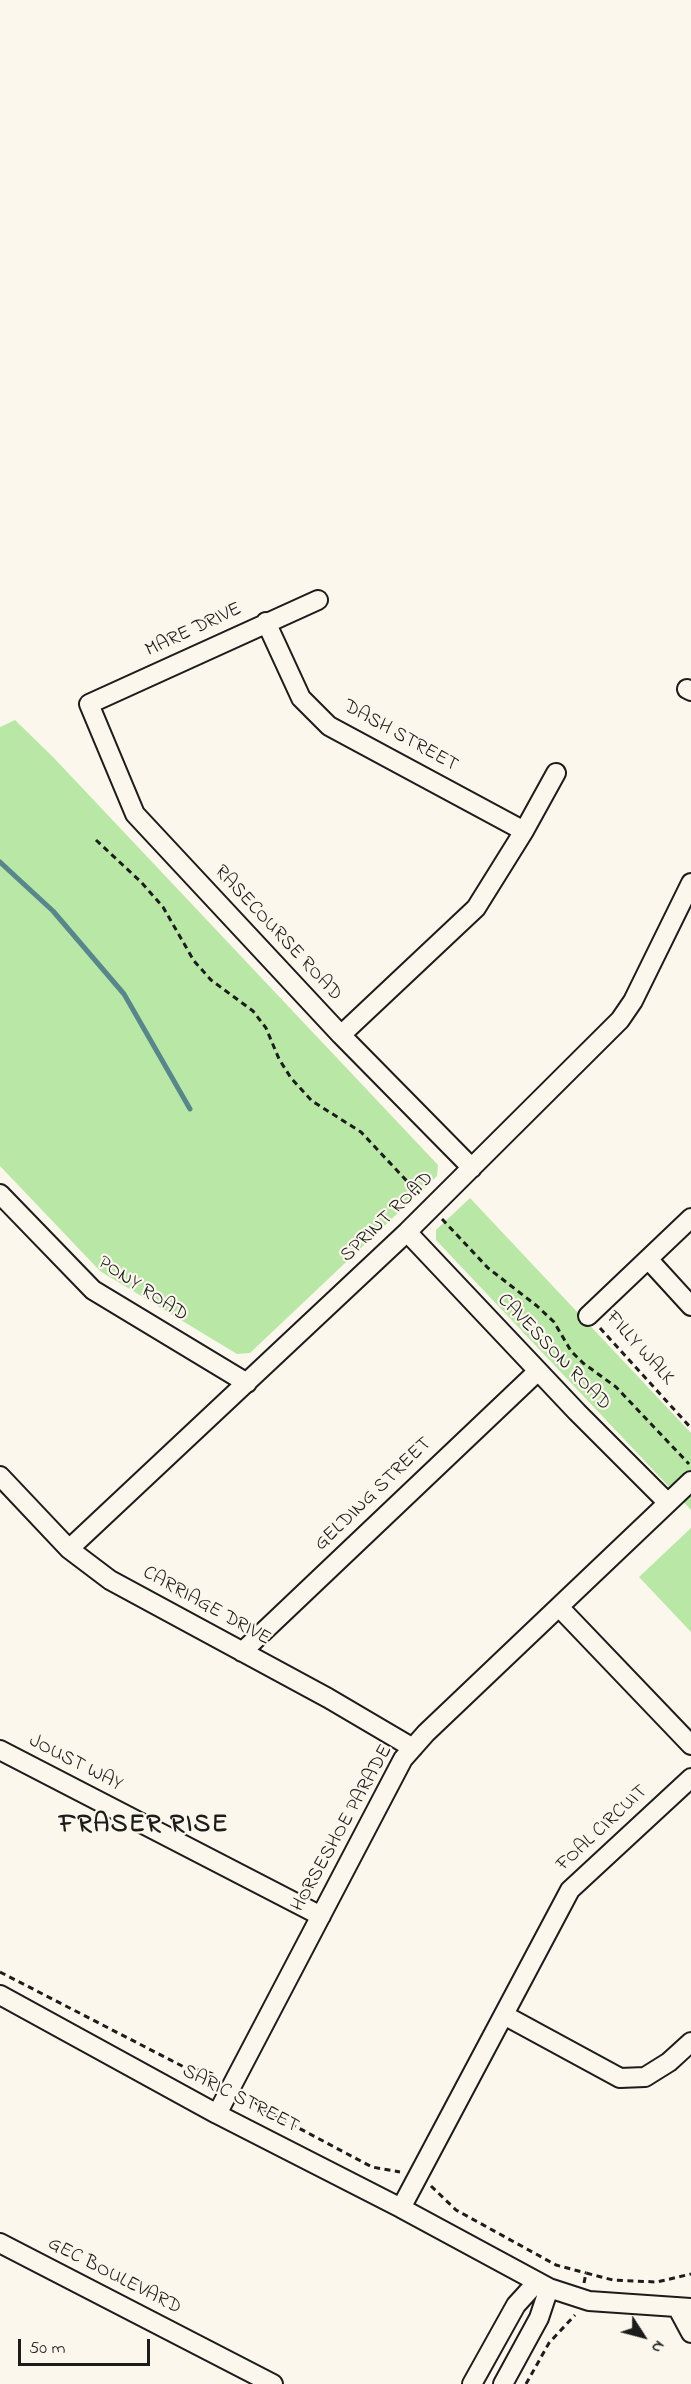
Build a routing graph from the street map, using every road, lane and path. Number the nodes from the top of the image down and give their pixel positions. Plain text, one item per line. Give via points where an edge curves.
1 (318, 600) dead end
2 (266, 622) junction
3 (89, 704) joint
4 (555, 773) dead end
5 (524, 831) junction
6 (96, 840) dead end
7 (691, 883) edge
8 (683, 919) edge
9 (341, 1035) junction
10 (472, 1168) junction
11 (0, 1194) edge
12 (432, 1208) junction
13 (691, 1218) edge
14 (407, 1232) junction
15 (648, 1259) junction
16 (691, 1306) edge
17 (588, 1316) joint
18 (538, 1371) junction
19 (247, 1383) junction
20 (691, 1428) edge
21 (691, 1466) edge
22 (691, 1481) edge
23 (2, 1485) edge
24 (668, 1503) junction
25 (69, 1549) junction
26 (559, 1607) junction
27 (242, 1652) junction
28 (691, 1745) edge
29 (414, 1748) junction
30 (0, 1750) edge
31 (691, 1778) edge
32 (321, 1916) junction
33 (0, 1972) edge
34 (0, 1995) edge
35 (504, 2015) junction
36 (691, 2042) edge
37 (233, 2084) junction
38 (217, 2114) junction
39 (416, 2179) junction
40 (401, 2208) junction
41 (0, 2243) edge
42 (586, 2273) dead end
43 (543, 2285) junction
44 (686, 2304) edge
45 (691, 2333) edge
46 (273, 2384) edge
47 (472, 2384) edge
48 (503, 2384) edge

1 - 2 street, MARE DRIVE
2 - 3 street, MARE DRIVE
2 - 5 street, DASH STREET via 301,698 329,726
3 - 9 street, RASECOURSE ROAD via 135,814
4 - 5 street
5 - 9 street via 476,908
6 - 12 path via 163,907 194,962 253,1011 291,1078 312,1101 361,1132
7 - 8 street, SPRINT ROAD
8 - 10 street, SPRINT ROAD via 620,1020
9 - 10 street, RASECOURSE ROAD
10 - 12 street, SPRINT ROAD
11 - 19 street, PONY ROAD via 93,1290
12 - 14 street, SPRINT ROAD
12 - 21 path via 488,1268 537,1305 571,1351 616,1387
13 - 15 street
14 - 18 street, CAVESSON ROAD
14 - 19 street, SPRINT ROAD
15 - 16 street
15 - 17 street
17 - 20 path, FILLY WALK
18 - 24 street, CAVESSON ROAD
18 - 27 street, GELDING STREET
19 - 25 street, SPRINT ROAD
22 - 24 street, HORSESHOE PARADE
23 - 25 street, CARRIAGE DRIVE
24 - 26 street, HORSESHOE PARADE
25 - 27 street, CARRIAGE DRIVE via 110,1580
26 - 28 street
26 - 29 street, HORSESHOE PARADE
27 - 29 street, CARRIAGE DRIVE
29 - 32 street, HORSESHOE PARADE via 403,1759
30 - 32 street, JOUST WAY
31 - 35 street, FOAL CIRCUIT via 570,1890
32 - 37 street, HORSESHOE PARADE
33 - 37 path via 183,2067 208,2072
34 - 38 street, SARIC STREET
35 - 36 street via 620,2078 645,2077
35 - 39 street, FOAL CIRCUIT
37 - 38 street, HORSESHOE PARADE
37 - 39 path via 261,2108 372,2167
38 - 40 street, SARIC STREET
39 - 40 street, FOAL CIRCUIT
39 - 42 path via 433,2187 456,2210 556,2265
40 - 43 street, SARIC STREET
41 - 46 street, GEC BOULEVARD
43 - 44 street, SARIC STREET via 589,2301
43 - 47 street via 516,2305
43 - 48 street via 539,2318
44 - 45 street

